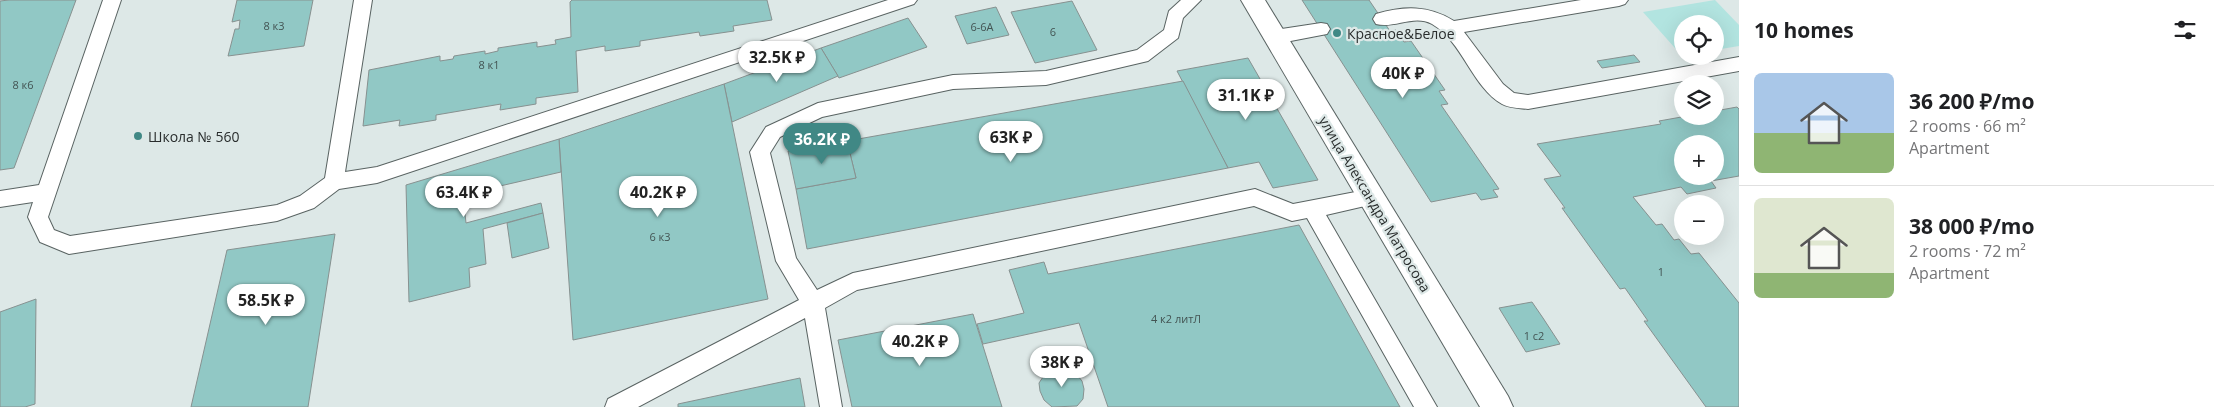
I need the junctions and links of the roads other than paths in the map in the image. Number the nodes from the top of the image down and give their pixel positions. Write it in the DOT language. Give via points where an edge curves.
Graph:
graph roads {
  1 [pos="112,0"];
  2 [pos="363,0"];
  3 [pos="908,0"];
  4 [pos="1192,0"];
  5 [pos="1253,0"];
  6 [pos="1619,0"];
  7 [pos="1382,19"];
  8 [pos="1451,28"];
  9 [pos="1321,29"];
  10 [pos="1275,37"];
  11 [pos="1739,64"];
  12 [pos="334,182"];
  13 [pos="46,192"];
  14 [pos="1371,197"];
  15 [pos="0,199"];
  16 [pos="1312,209"];
  17 [pos="813,303"];
  18 [pos="616,407"];
  19 [pos="831,407"];
  20 [pos="1426,407"];
  21 [pos="1497,407"];
  1 -- 13 [label="lane"];
  2 -- 12 [label="lane"];
  3 -- 12 [label="lane" via="377,175"];
  4 -- 17 [label="lane" via="1175,15 1172,33 1142,56 1046,78 953,82 818,110 773,132 760,152 786,261"];
  5 -- 10 [label="street, улица Александра Матросова"];
  6 -- 8 [label="lane"];
  7 -- 8 [label="lane" via="1414,14 1434,17"];
  8 -- 11 [label="lane" via="1496,90 1510,99 1528,102"];
  9 -- 10 [label="lane"];
  10 -- 14 [label="street, улица Александра Матросова"];
  12 -- 13 [label="lane" via="307,202 277,213 70,245 47,236 38,218"];
  13 -- 15 [label="lane"];
  14 -- 16 [label="lane"];
  14 -- 21 [label="street, улица Александра Матросова"];
  16 -- 17 [label="lane" via="1292,213 1255,197 853,282"];
  16 -- 20 [label="lane"];
  17 -- 18 [label="lane"];
  17 -- 19 [label="lane"];
}
